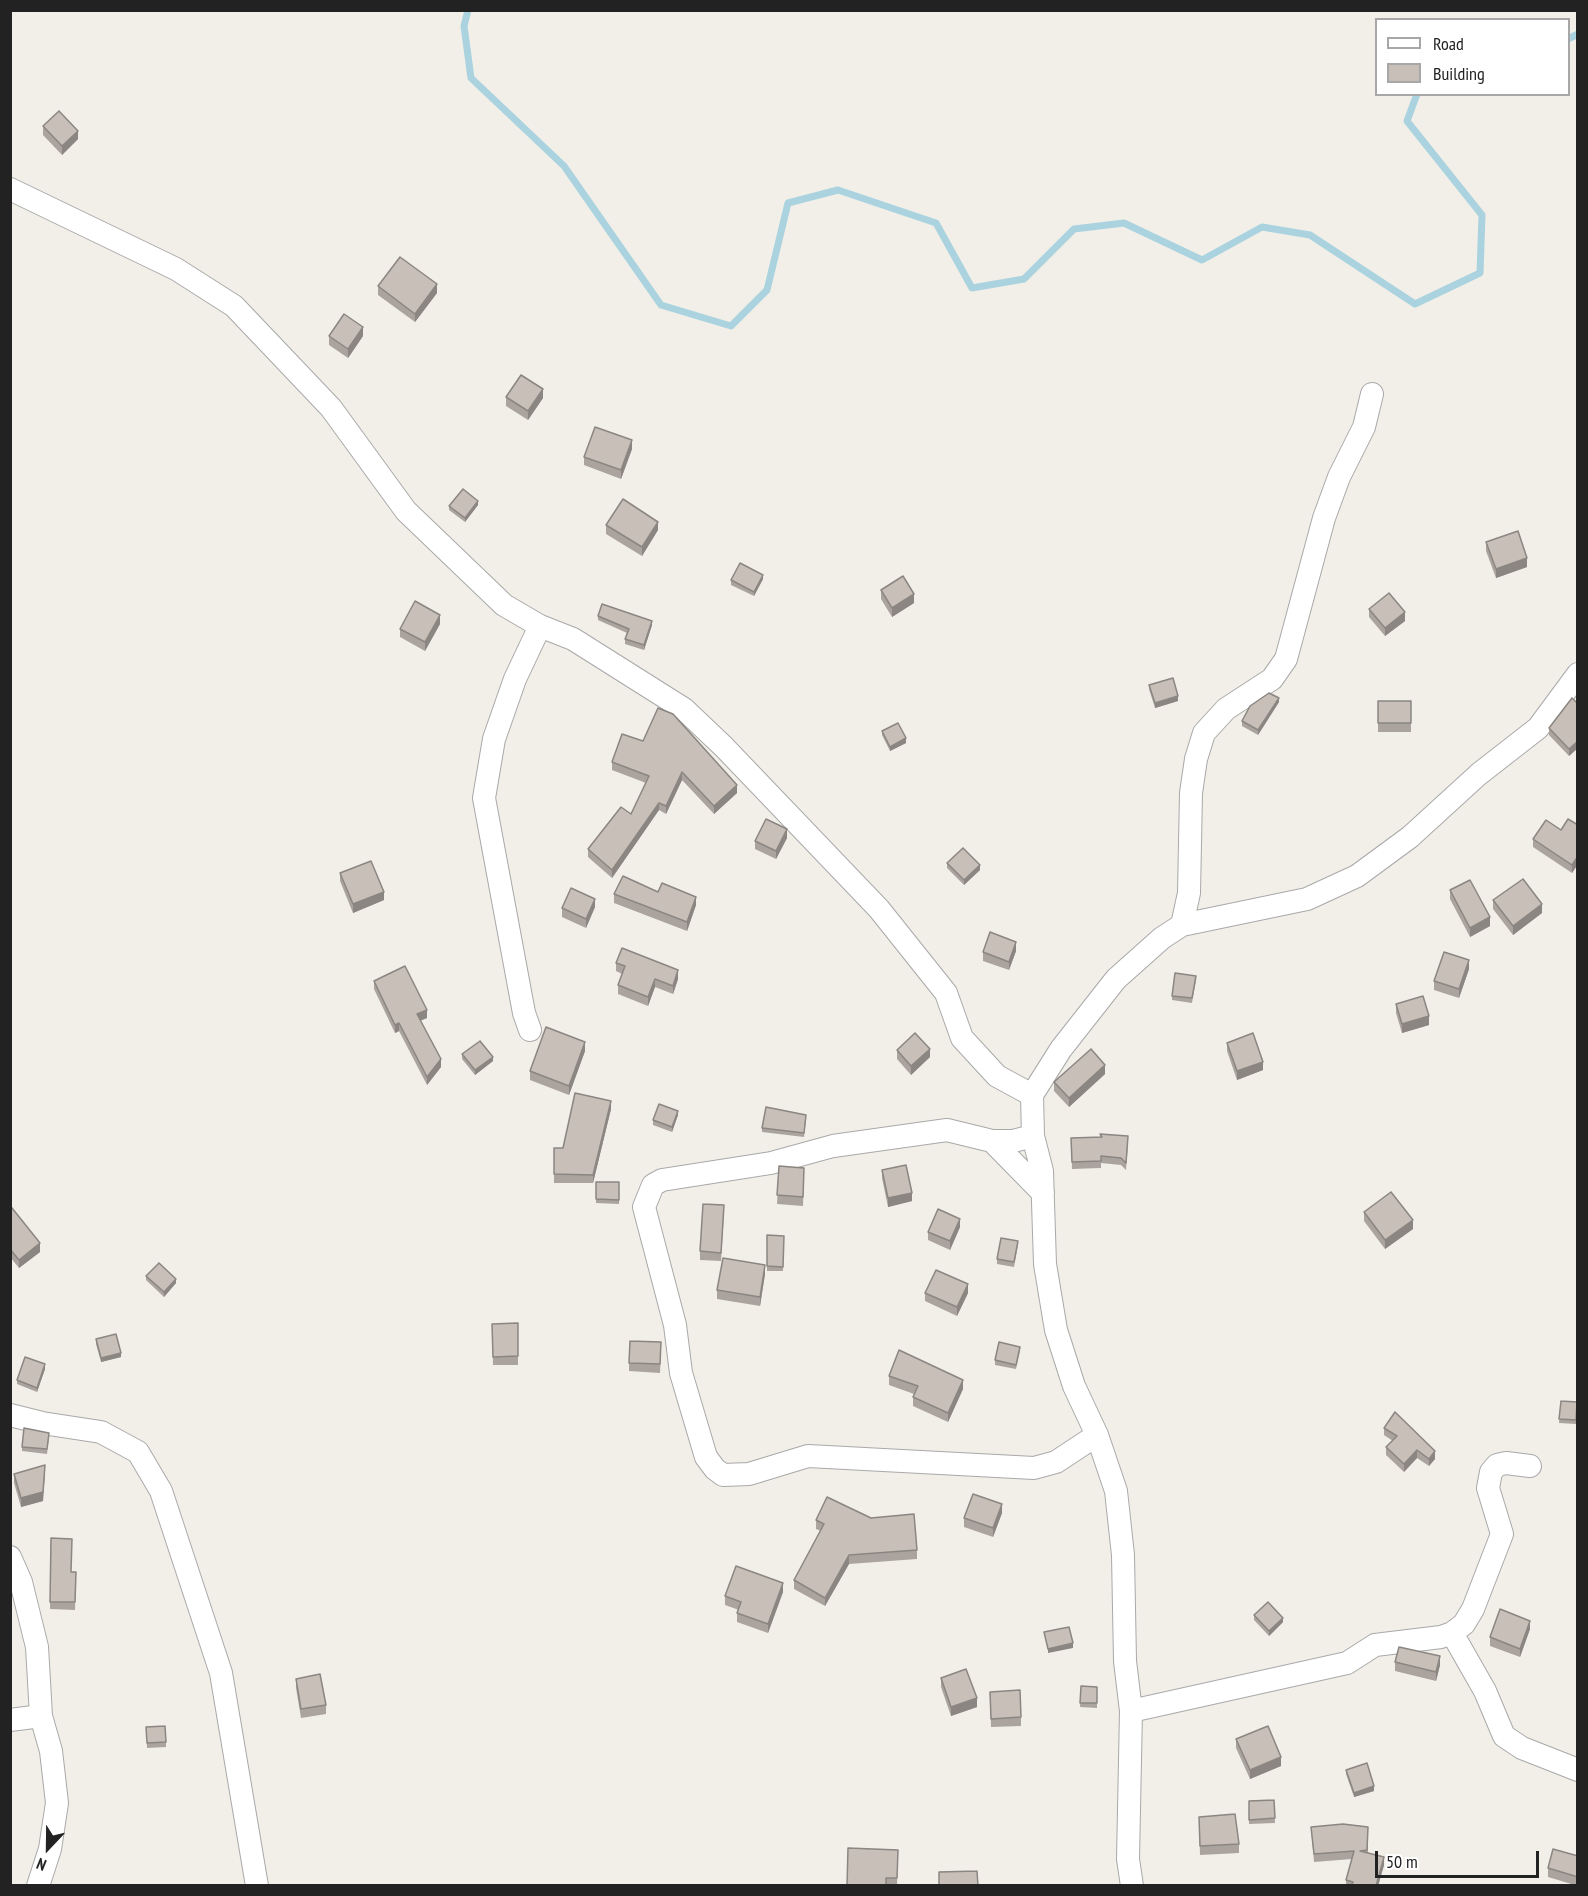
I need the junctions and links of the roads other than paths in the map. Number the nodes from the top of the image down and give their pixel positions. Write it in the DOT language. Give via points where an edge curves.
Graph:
graph roads {
  1 [pos="10,189"];
  2 [pos="1371,394"];
  3 [pos="540,626"];
  4 [pos="1578,674"];
  5 [pos="1182,925"];
  6 [pos="530,1030"];
  7 [pos="1032,1095"];
  8 [pos="1033,1136"];
  9 [pos="992,1141"];
  10 [pos="1043,1193"];
  11 [pos="10,1415"];
  12 [pos="1097,1435"];
  13 [pos="1530,1466"];
  14 [pos="10,1557"];
  15 [pos="1452,1633"];
  16 [pos="1131,1711"];
  17 [pos="41,1716"];
  18 [pos="10,1720"];
  19 [pos="1578,1770"];
  20 [pos="38,1886"];
  21 [pos="257,1886"];
  22 [pos="1132,1886"];
  1 -- 3 [label="street" via="176,269 234,306 331,408 406,511 504,604"];
  2 -- 5 [label="street" via="1364,427 1324,518 1286,659 1272,679 1226,709 1204,733 1191,793 1189,893"];
  3 -- 6 [label="street" via="515,679 494,739 483,798"];
  3 -- 7 [label="street" via="573,639 684,709 879,909 946,993 962,1038 997,1076"];
  4 -- 5 [label="street" via="1538,728 1479,774 1410,837 1357,876 1307,899"];
  5 -- 7 [label="street" via="1116,979 1061,1049"];
  7 -- 8 [label="street"];
  8 -- 9 [label="street"];
  8 -- 10 [label="street"];
  9 -- 10 [label="street"];
  9 -- 12 [label="street" via="947,1130 907,1134 833,1146 771,1163 662,1180 653,1185 644,1207 675,1325 681,1373 706,1457 723,1475 749,1474 808,1456 1034,1468 1056,1462"];
  10 -- 12 [label="street" via="1046,1264 1056,1330 1074,1386"];
  11 -- 21 [label="street" via="101,1432 138,1452 160,1491 221,1673"];
  12 -- 16 [label="street" via="1116,1491"];
  13 -- 15 [label="street" via="1506,1463 1491,1472 1488,1488 1502,1534 1473,1609 1464,1624"];
  14 -- 17 [label="street" via="21,1582 37,1647"];
  15 -- 16 [label="street" via="1375,1645 1347,1663"];
  15 -- 19 [label="street" via="1485,1691 1504,1736 1522,1748"];
  16 -- 22 [label="street" via="1128,1859"];
  17 -- 18 [label="street"];
  17 -- 20 [label="street" via="51,1751 57,1803 50,1849"];
}
